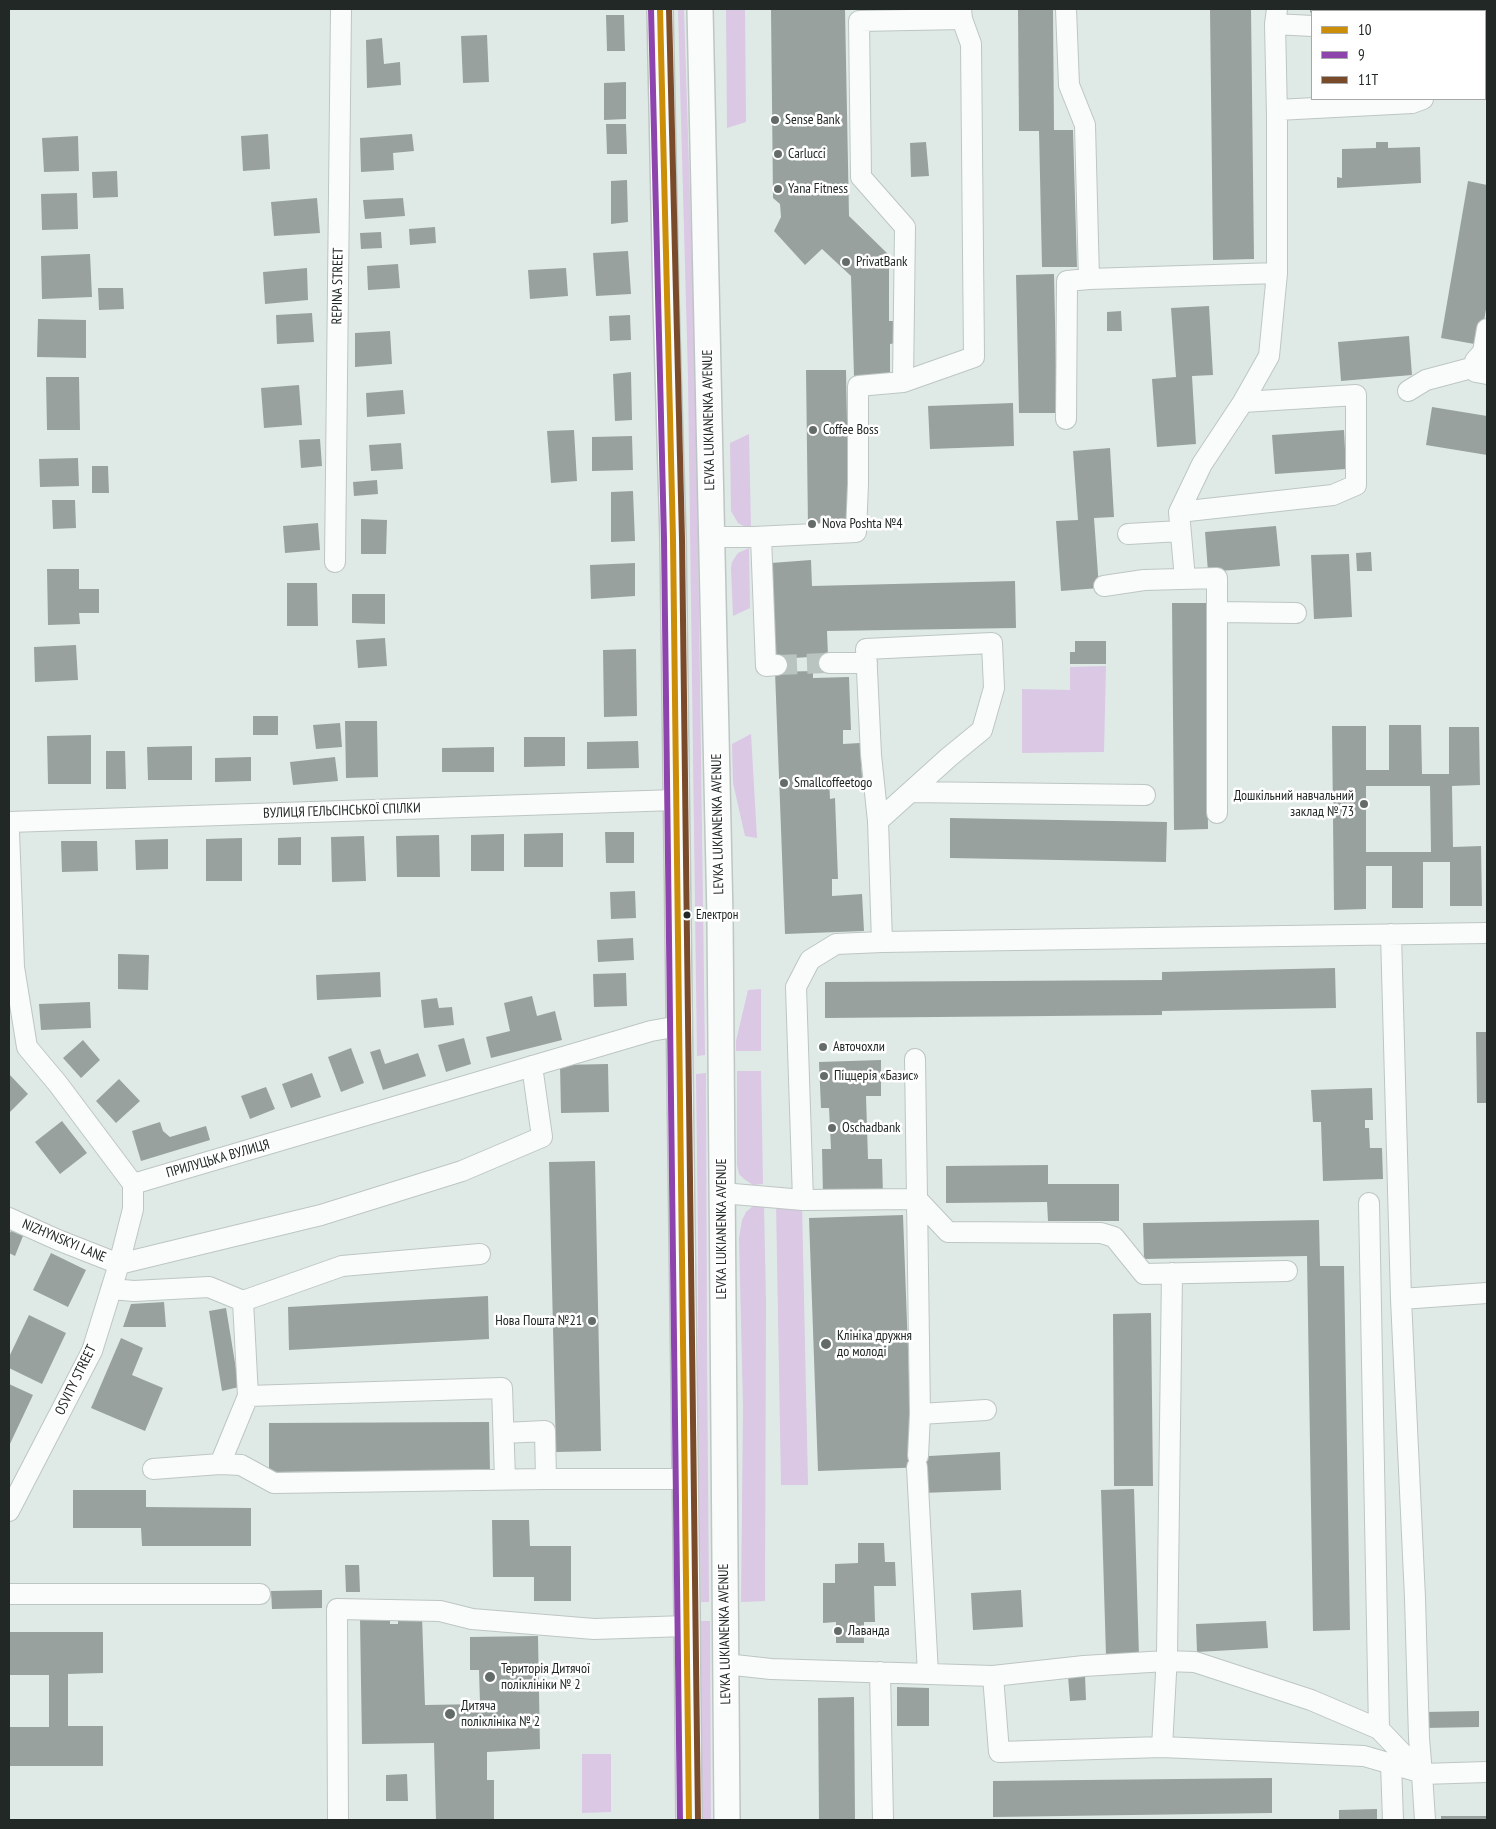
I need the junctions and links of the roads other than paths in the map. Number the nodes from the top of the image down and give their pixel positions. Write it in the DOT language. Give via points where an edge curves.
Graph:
graph roads {
  1 [pos="341,9"];
  2 [pos="660,9"];
  3 [pos="700,9"];
  4 [pos="1066,9"];
  5 [pos="961,14"];
  6 [pos="1276,16"];
  7 [pos="1311,26"];
  8 [pos="1420,100"];
  9 [pos="1277,110"];
  10 [pos="1277,273"];
  11 [pos="1089,279"];
  12 [pos="1487,329"];
  13 [pos="1481,370"];
  14 [pos="903,382"];
  15 [pos="1408,391"];
  16 [pos="1243,402"];
  17 [pos="1066,420"];
  18 [pos="1180,522"];
  19 [pos="1128,534"];
  20 [pos="712,537"];
  21 [pos="761,537"];
  22 [pos="335,562"];
  23 [pos="1185,579"];
  24 [pos="1104,586"];
  25 [pos="1218,612"];
  26 [pos="1296,613"];
  27 [pos="829,663"];
  28 [pos="866,663"];
  29 [pos="777,665"];
  30 [pos="910,792"];
  31 [pos="1146,795"];
  32 [pos="676,800"];
  33 [pos="1217,813"];
  34 [pos="878,821"];
  35 [pos="9,822"];
  36 [pos="9,831"];
  37 [pos="1487,933"];
  38 [pos="1391,934"];
  39 [pos="882,942"];
  40 [pos="679,1026"];
  41 [pos="915,1059"];
  42 [pos="532,1066"];
  43 [pos="133,1184"];
  44 [pos="722,1193"];
  45 [pos="917,1199"];
  46 [pos="803,1200"];
  47 [pos="1370,1203"];
  48 [pos="9,1218"];
  49 [pos="480,1254"];
  50 [pos="119,1264"];
  51 [pos="1287,1271"];
  52 [pos="1172,1273"];
  53 [pos="111,1289"];
  54 [pos="1487,1293"];
  55 [pos="1401,1299"];
  56 [pos="243,1301"];
  57 [pos="248,1396"];
  58 [pos="986,1410"];
  59 [pos="920,1414"];
  60 [pos="504,1433"];
  61 [pos="220,1464"];
  62 [pos="153,1469"];
  63 [pos="546,1478"];
  64 [pos="505,1479"];
  65 [pos="685,1479"];
  66 [pos="9,1511"];
  67 [pos="9,1594"];
  68 [pos="260,1594"];
  69 [pos="688,1626"];
  70 [pos="1166,1661"];
  71 [pos="726,1664"];
  72 [pos="880,1672"];
  73 [pos="928,1674"];
  74 [pos="993,1676"];
  75 [pos="1379,1729"];
  76 [pos="1162,1747"];
  77 [pos="1391,1764"];
  78 [pos="1487,1772"];
  79 [pos="1421,1773"];
  80 [pos="338,1820"];
  81 [pos="689,1820"];
  82 [pos="727,1820"];
  83 [pos="883,1820"];
  84 [pos="1393,1820"];
  85 [pos="1426,1820"];
  1 -- 22 [label="street, REPINA STREET"];
  2 -- 32 [label="main road"];
  3 -- 20 [label="main road, LEVKA LUKIANENKA AVENUE"];
  4 -- 11 [label="street" via="1069,85 1085,125"];
  5 -- 14 [label="street" via="971,44 974,358"];
  5 -- 14 [label="street" via="859,21 861,177 905,227"];
  6 -- 7 [label="street"];
  6 -- 9 [label="street"];
  8 -- 9 [label="street"];
  9 -- 10 [label="street"];
  10 -- 11 [label="street"];
  10 -- 16 [label="street" via="1269,356"];
  11 -- 17 [label="street" via="1067,281"];
  12 -- 13 [label="street" via="1483,352 1475,361"];
  13 -- 15 [label="street" via="1426,380"];
  14 -- 21 [label="street" via="858,386 856,532"];
  16 -- 18 [label="street" via="1202,464"];
  16 -- 18 [label="street" via="1356,396 1356,485 1333,495"];
  18 -- 19 [label="street"];
  18 -- 23 [label="street"];
  20 -- 21 [label="street"];
  20 -- 44 [label="main road, LEVKA LUKIANENKA AVENUE"];
  21 -- 29 [label="street" via="766,666"];
  23 -- 24 [label="street" via="1144,580"];
  23 -- 25 [label="street" via="1217,578"];
  25 -- 26 [label="street"];
  25 -- 33 [label="street"];
  27 -- 28 [label="street"];
  28 -- 30 [label="street" via="866,649 992,643 994,688 982,730"];
  28 -- 34 [label="street"];
  30 -- 31 [label="street"];
  30 -- 34 [label="street"];
  32 -- 35 [label="street, ВУЛИЦЯ ГЕЛЬСІНСЬКОЇ СПІЛКИ"];
  32 -- 40 [label="main road"];
  34 -- 39 [label="street"];
  36 -- 43 [label="street" via="14,967 27,1047"];
  37 -- 38 [label="street"];
  38 -- 39 [label="street"];
  38 -- 55 [label="street"];
  39 -- 46 [label="street" via="836,944 810,960 796,987"];
  40 -- 42 [label="street, ПРИЛУЦЬКА ВУЛИЦЯ" via="651,1031"];
  40 -- 65 [label="main road"];
  41 -- 45 [label="street"];
  42 -- 43 [label="street, ПРИЛУЦЬКА ВУЛИЦЯ"];
  42 -- 50 [label="street" via="542,1137 462,1171 321,1215"];
  43 -- 50 [label="street, OSVITY STREET" via="133,1209"];
  44 -- 46 [label="street"];
  44 -- 71 [label="main road, LEVKA LUKIANENKA AVENUE"];
  45 -- 46 [label="street"];
  45 -- 52 [label="street" via="948,1232 1101,1232 1114,1237 1144,1274"];
  45 -- 59 [label="street"];
  47 -- 75 [label="street"];
  48 -- 50 [label="street, NIZHYNSKYI LANE"];
  49 -- 56 [label="street" via="342,1266"];
  50 -- 53 [label="street, OSVITY STREET"];
  51 -- 52 [label="street"];
  52 -- 70 [label="street"];
  53 -- 56 [label="street" via="209,1287"];
  53 -- 66 [label="street, OSVITY STREET" via="92,1351"];
  54 -- 55 [label="street"];
  55 -- 79 [label="street"];
  56 -- 57 [label="street"];
  57 -- 60 [label="street" via="502,1388"];
  57 -- 61 [label="street"];
  58 -- 59 [label="street"];
  59 -- 73 [label="street" via="917,1462"];
  60 -- 63 [label="street" via="545,1431"];
  60 -- 64 [label="street"];
  61 -- 62 [label="street"];
  61 -- 64 [label="street" via="241,1465 274,1483"];
  63 -- 64 [label="street"];
  63 -- 65 [label="street"];
  65 -- 69 [label="main road"];
  67 -- 68 [label="street"];
  69 -- 80 [label="street" via="594,1629 472,1619 440,1611 336,1609"];
  69 -- 81 [label="main road"];
  70 -- 74 [label="street"];
  70 -- 75 [label="street" via="1196,1662 1311,1700"];
  70 -- 76 [label="street"];
  71 -- 72 [label="street" via="770,1669"];
  71 -- 82 [label="main road, LEVKA LUKIANENKA AVENUE"];
  72 -- 73 [label="street"];
  72 -- 83 [label="street"];
  73 -- 74 [label="street"];
  74 -- 76 [label="street" via="999,1752"];
  75 -- 79 [label="street"];
  76 -- 77 [label="street" via="1364,1756"];
  77 -- 79 [label="street"];
  77 -- 84 [label="street"];
  78 -- 79 [label="street"];
  79 -- 85 [label="street"];
}
